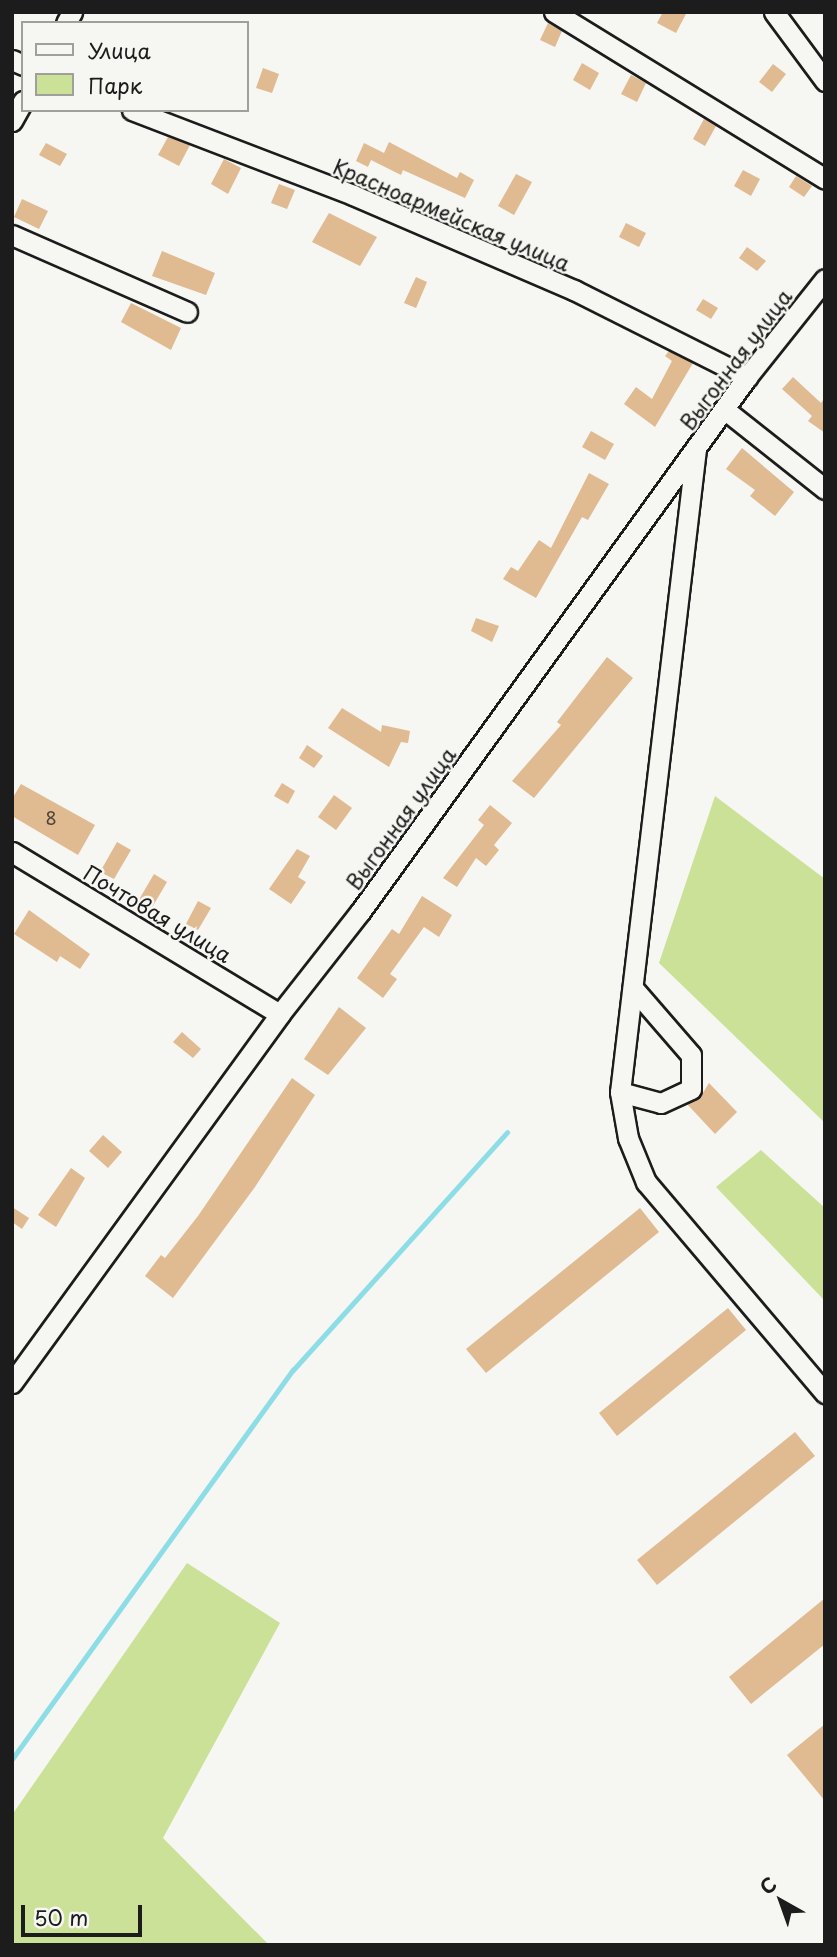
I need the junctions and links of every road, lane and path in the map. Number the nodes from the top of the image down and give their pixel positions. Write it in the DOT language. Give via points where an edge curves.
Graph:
graph roads {
  1 [pos="554,12"];
  2 [pos="774,12"];
  3 [pos="825,81"];
  4 [pos="21,105"];
  5 [pos="137,112"];
  6 [pos="12,121"];
  7 [pos="825,178"];
  8 [pos="12,235"];
  9 [pos="825,279"];
  10 [pos="187,312"];
  11 [pos="747,377"];
  12 [pos="724,409"];
  13 [pos="696,448"];
  14 [pos="825,489"];
  15 [pos="12,852"];
  16 [pos="633,988"];
  17 [pos="280,1014"];
  18 [pos="620,1092"];
  19 [pos="12,1383"];
  20 [pos="825,1393"];
  1 -- 7 [label="street"];
  2 -- 3 [label="street"];
  4 -- 6 [label="street"];
  5 -- 11 [label="street, Красноармейская улица" via="353,195 574,290"];
  8 -- 10 [label="street"];
  9 -- 11 [label="street, Выгонная улица"];
  11 -- 12 [label="street, Выгонная улица"];
  12 -- 13 [label="street, Выгонная улица"];
  12 -- 14 [label="street"];
  13 -- 16 [label="street"];
  13 -- 17 [label="street, Выгонная улица" via="369,901"];
  15 -- 17 [label="street, Почтовая улица"];
  16 -- 18 [label="street"];
  16 -- 18 [label="street" via="691,1055 691,1089 661,1103"];
  17 -- 19 [label="street, Выгонная улица"];
  18 -- 20 [label="street" via="628,1138 646,1182"];
}
